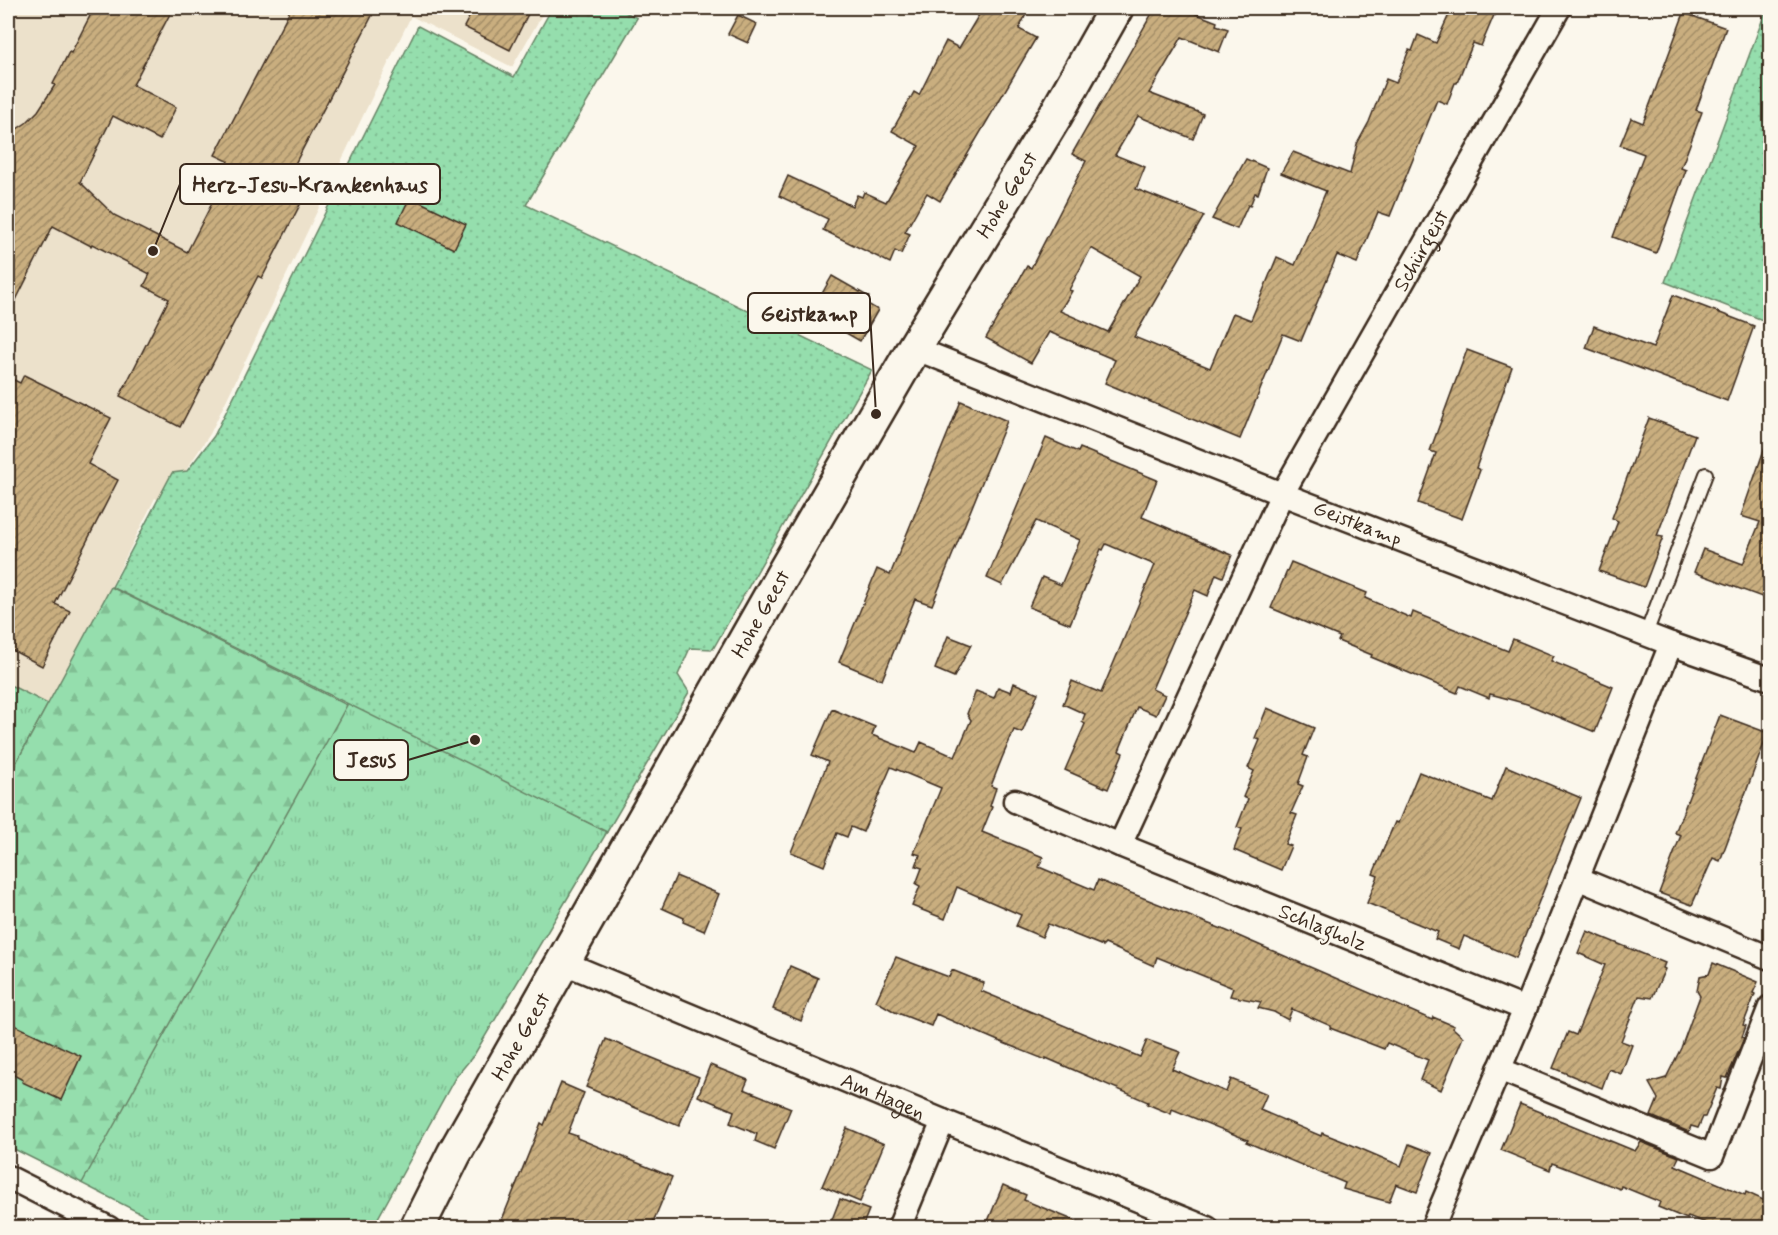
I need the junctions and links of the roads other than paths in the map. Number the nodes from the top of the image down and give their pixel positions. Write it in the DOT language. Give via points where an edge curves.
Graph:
graph roads {
  1 [pos="1116,8"];
  2 [pos="1559,8"];
  3 [pos="914,348"];
  4 [pos="1706,474"];
  5 [pos="1282,494"];
  6 [pos="1646,634"];
  7 [pos="1671,644"];
  8 [pos="1770,679"];
  9 [pos="1015,801"];
  10 [pos="1120,845"];
  11 [pos="1577,878"];
  12 [pos="1770,958"];
  13 [pos="562,962"];
  14 [pos="1770,1007"];
  15 [pos="1525,1009"];
  16 [pos="1499,1070"];
  17 [pos="944,1121"];
  18 [pos="8,1177"];
  19 [pos="109,1227"];
  20 [pos="417,1227"];
  21 [pos="899,1227"];
  22 [pos="1206,1227"];
  23 [pos="1432,1227"];
  1 -- 3 [label="street, Hohe Geest"];
  2 -- 5 [label="street, Schürgeist"];
  3 -- 5 [label="street, Geistkamp"];
  3 -- 13 [label="street, Hohe Geest"];
  4 -- 6 [label="lane"];
  5 -- 6 [label="street, Geistkamp"];
  5 -- 10 [label="street"];
  6 -- 7 [label="street, Geistkamp"];
  7 -- 8 [label="street, Geistkamp"];
  7 -- 11 [label="street"];
  9 -- 10 [label="street, Schlagholz"];
  10 -- 15 [label="street, Schlagholz"];
  11 -- 12 [label="street"];
  11 -- 15 [label="street"];
  13 -- 17 [label="street, Am Hagen"];
  13 -- 20 [label="street, Hohe Geest"];
  14 -- 16 [label="street" via="1712,1156"];
  15 -- 16 [label="street"];
  16 -- 23 [label="street"];
  17 -- 21 [label="street"];
  17 -- 22 [label="street, Am Hagen"];
  18 -- 19 [label="street"];
}
